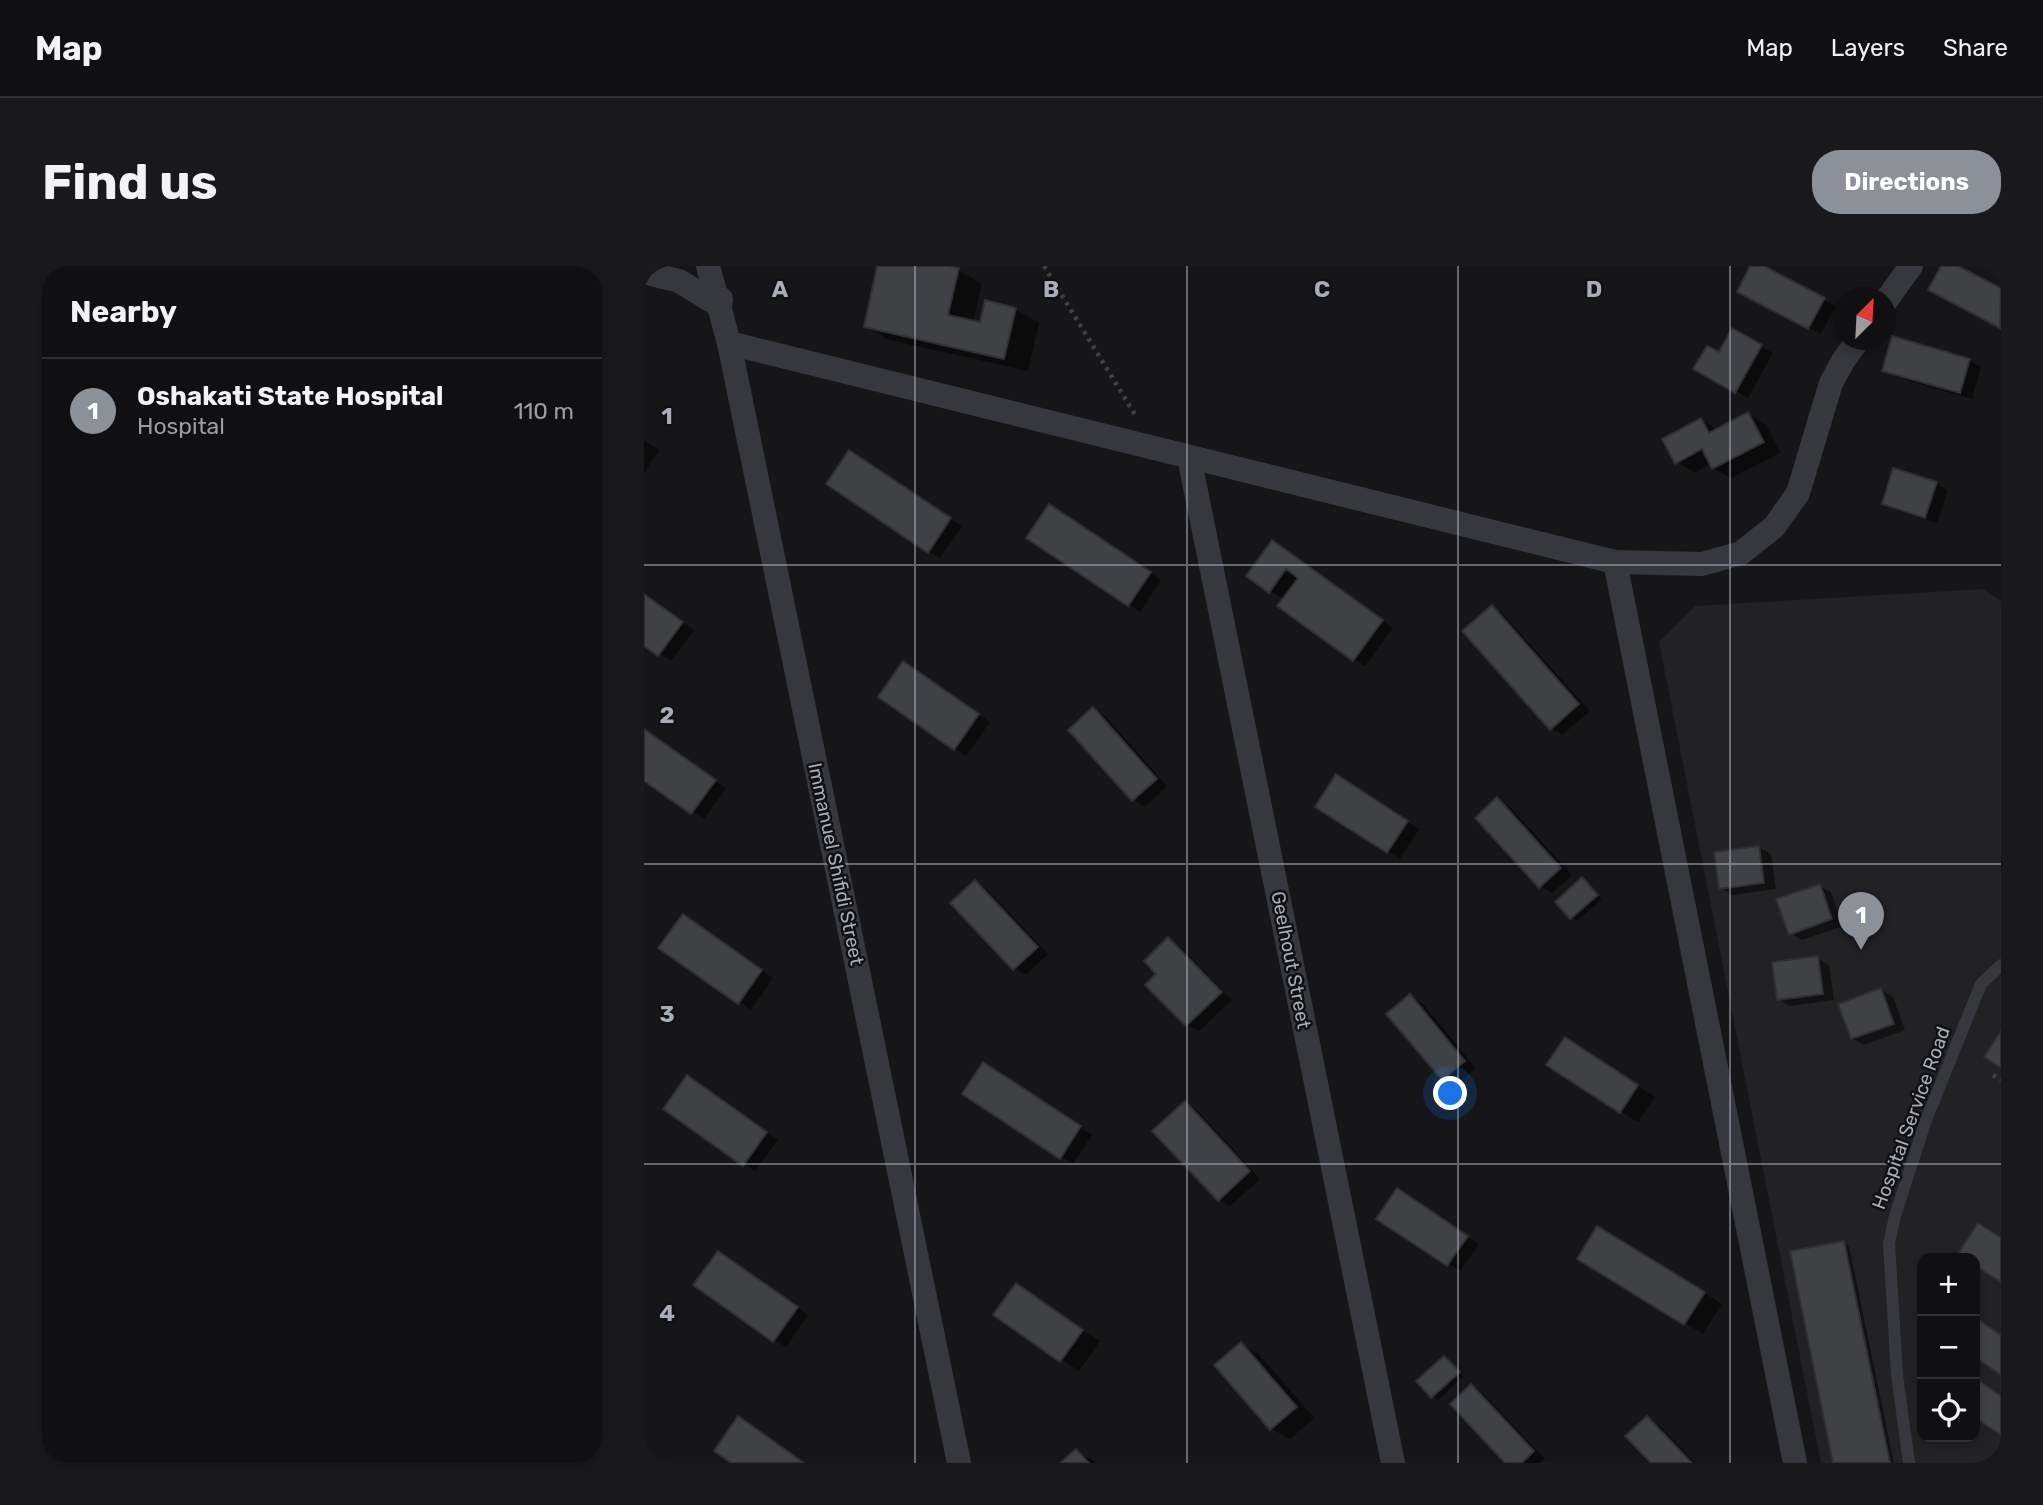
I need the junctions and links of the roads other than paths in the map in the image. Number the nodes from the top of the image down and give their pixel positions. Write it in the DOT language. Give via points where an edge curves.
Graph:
graph roads {
  1 [pos="708,266"];
  2 [pos="725,266"];
  3 [pos="1911,266"];
  4 [pos="644,272"];
  5 [pos="1896,287"];
  6 [pos="720,306"];
  7 [pos="729,343"];
  8 [pos="1850,350"];
  9 [pos="1189,457"];
  10 [pos="1615,562"];
  11 [pos="2001,965"];
  12 [pos="959,1463"];
  13 [pos="1393,1463"];
  14 [pos="1796,1463"];
  15 [pos="1909,1463"];
  1 -- 6 [label="street, Immanuel Shifidi Street"];
  2 -- 6 [label="street"];
  3 -- 5 [label="street"];
  4 -- 6 [label="street" via="680,281"];
  6 -- 7 [label="street, Immanuel Shifidi Street"];
  7 -- 9 [label="street"];
  7 -- 12 [label="street, Immanuel Shifidi Street"];
  8 -- 10 [label="street" via="1831,383 1798,493 1774,527 1741,552 1702,564"];
  9 -- 10 [label="street"];
  9 -- 13 [label="street, Geelhout Street"];
  10 -- 14 [label="street"];
  11 -- 15 [label="lane, Hospital Service Road" via="1981,984 1926,1120 1889,1243 1897,1376"];
}
